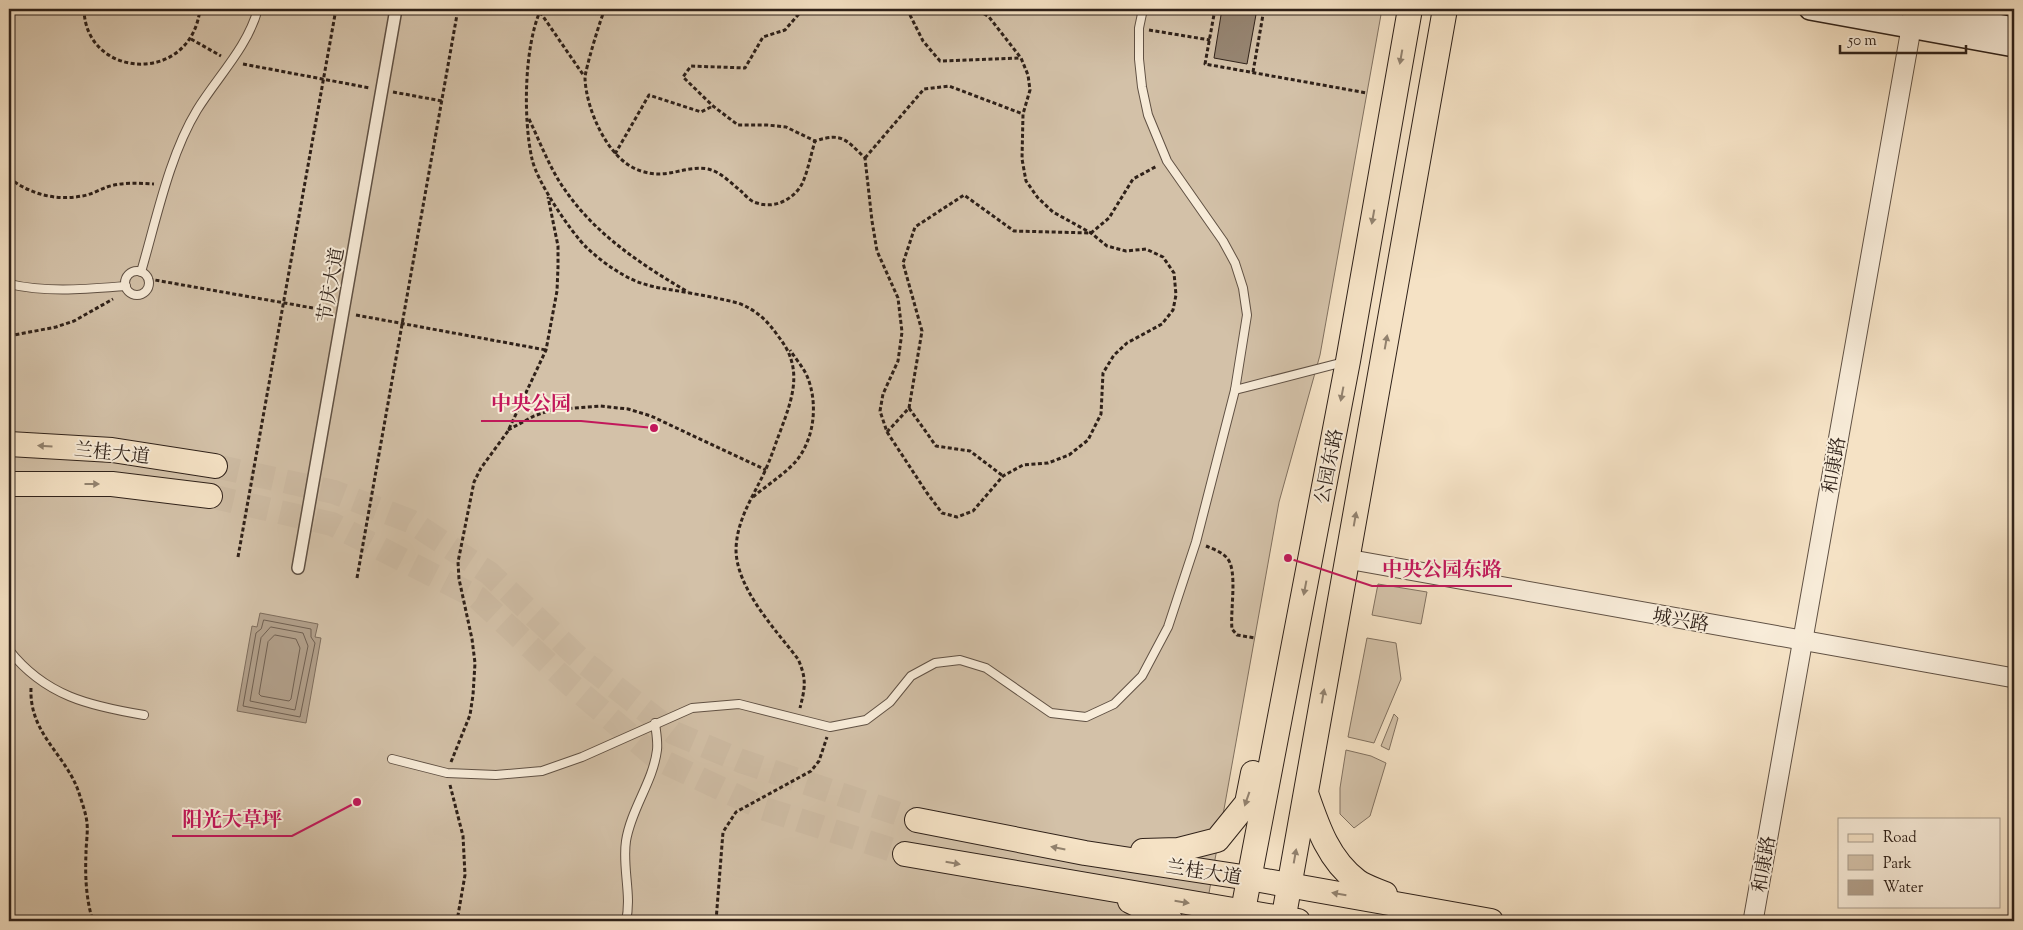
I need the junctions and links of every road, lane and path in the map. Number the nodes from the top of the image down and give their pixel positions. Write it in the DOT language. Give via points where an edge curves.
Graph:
graph roads {
  1 [pos="84,9"];
  2 [pos="200,9"];
  3 [pos="258,9"];
  4 [pos="336,9"];
  5 [pos="396,9"];
  6 [pos="458,9"];
  7 [pos="605,9"];
  8 [pos="803,9"];
  9 [pos="907,9"];
  10 [pos="977,9"];
  11 [pos="1143,9"];
  12 [pos="1215,9"];
  13 [pos="1264,9"];
  14 [pos="1410,9"];
  15 [pos="1445,9"];
  16 [pos="1810,9"];
  17 [pos="541,10"];
  18 [pos="1913,14"];
  19 [pos="1139,28"];
  20 [pos="2014,28"];
  21 [pos="191,39"];
  22 [pos="1210,40"];
  23 [pos="2014,46"];
  24 [pos="1021,58"];
  25 [pos="232,62"];
  26 [pos="1253,72"];
  27 [pos="585,76"];
  28 [pos="324,79"];
  29 [pos="382,90"];
  30 [pos="1367,93"];
  31 [pos="442,101"];
  32 [pos="713,106"];
  33 [pos="1023,114"];
  34 [pos="528,116"];
  35 [pos="816,141"];
  36 [pos="615,154"];
  37 [pos="865,158"];
  38 [pos="1167,161"];
  39 [pos="9,178"];
  40 [pos="166,185"];
  41 [pos="547,194"];
  42 [pos="1091,233"];
  43 [pos="141,272"];
  44 [pos="9,284"];
  45 [pos="127,289"];
  46 [pos="691,293"];
  47 [pos="9,336"];
  48 [pos="788,348"];
  49 [pos="1348,361"];
  50 [pos="1235,390"];
  51 [pos="909,408"];
  52 [pos="508,431"];
  53 [pos="887,432"];
  54 [pos="9,444"];
  55 [pos="215,466"];
  56 [pos="766,470"];
  57 [pos="1003,476"];
  58 [pos="9,484"];
  59 [pos="210,496"];
  60 [pos="751,498"];
  61 [pos="1196,542"];
  62 [pos="238,557"];
  63 [pos="1347,560"];
  64 [pos="298,568"];
  65 [pos="357,578"];
  66 [pos="1255,638"];
  67 [pos="1802,640"];
  68 [pos="9,650"];
  69 [pos="1292,653"];
  70 [pos="32,675"];
  71 [pos="2014,678"];
  72 [pos="144,716"];
  73 [pos="798,719"];
  74 [pos="655,723"];
  75 [pos="830,727"];
  76 [pos="392,759"];
  77 [pos="447,773"];
  78 [pos="1306,793"];
  79 [pos="917,820"];
  80 [pos="1085,853"];
  81 [pos="905,854"];
  82 [pos="1249,878"];
  83 [pos="1290,886"];
  84 [pos="1108,890"];
  85 [pos="1416,908"];
  86 [pos="1241,917"];
  87 [pos="93,921"];
  88 [pos="457,921"];
  89 [pos="626,921"];
  90 [pos="716,921"];
  91 [pos="1171,921"];
  92 [pos="1288,921"];
  93 [pos="1491,921"];
  94 [pos="1753,921"];
  1 -- 21 [label="path" via="91,35 102,50 119,60 138,65 158,63 176,54"];
  2 -- 21 [label="path"];
  3 -- 25 [label="lane" via="253,26"];
  4 -- 28 [label="path"];
  5 -- 29 [label="street, 节庆大道"];
  6 -- 31 [label="path"];
  7 -- 27 [label="path"];
  8 -- 32 [label="path" via="786,30 763,38 745,68 691,66 683,77"];
  9 -- 24 [label="path" via="923,41 940,61"];
  10 -- 24 [label="path" via="989,17"];
  11 -- 19 [label="lane"];
  12 -- 22 [label="path"];
  13 -- 26 [label="path"];
  14 -- 49 [label="main road, 公园东路, one-way"];
  63 -- 15 [label="main road, 公园东路, one-way"];
  16 -- 18 [label="main road"];
  17 -- 27 [label="path"];
  17 -- 34 [label="path" via="528,62"];
  18 -- 20 [label="main road"];
  18 -- 23 [label="main road"];
  18 -- 67 [label="street, 和康路"];
  19 -- 22 [label="path"];
  19 -- 38 [label="lane" via="1142,87 1148,114"];
  21 -- 25 [label="path"];
  22 -- 26 [label="path" via="1205,64"];
  24 -- 33 [label="path" via="1030,90"];
  25 -- 28 [label="path"];
  25 -- 40 [label="lane" via="197,110"];
  26 -- 30 [label="path"];
  27 -- 36 [label="path" via="591,108"];
  28 -- 29 [label="path"];
  28 -- 62 [label="path"];
  29 -- 31 [label="path"];
  29 -- 64 [label="street, 节庆大道"];
  31 -- 65 [label="path"];
  32 -- 35 [label="path" via="738,125 786,127"];
  32 -- 36 [label="path" via="701,112 649,95"];
  33 -- 37 [label="path" via="949,86 924,89"];
  33 -- 42 [label="path" via="1022,160 1026,182 1053,212"];
  34 -- 41 [label="path" via="532,160"];
  34 -- 46 [label="path" via="564,189 585,216 632,257"];
  35 -- 36 [label="path" via="802,184 781,204 768,205 755,203 715,170 697,167 657,174 639,171"];
  35 -- 37 [label="path" via="830,136 845,139"];
  37 -- 53 [label="path" via="877,251 898,298 902,332 898,361 883,394 880,411"];
  38 -- 42 [label="path" via="1133,179 1109,218"];
  38 -- 50 [label="lane" via="1223,241 1244,288 1247,315"];
  39 -- 40 [label="path" via="22,188 49,197 82,196 109,186 135,183"];
  40 -- 43 [label="lane"];
  41 -- 46 [label="path" via="586,248 607,265 652,287"];
  41 -- 52 [label="path" via="558,246 557,290 546,350"];
  42 -- 51 [label="path" via="1014,231 964,195 915,227 903,263 922,331"];
  42 -- 57 [label="path" via="1107,246 1126,251 1146,250 1163,257 1174,273 1176,295 1173,310 1162,324 1127,343 1114,355 1103,373 1101,414 1088,440 1070,455 1048,463 1023,465"];
  43 -- 45 [label="lane" via="130,274 126,280"];
  43 -- 45 [label="lane" via="148,278 148,289 139,295"];
  44 -- 45 [label="lane" via="25,288"];
  45 -- 47 [label="path" via="74,321 56,328"];
  46 -- 48 [label="path" via="751,308"];
  48 -- 56 [label="path" via="794,374 792,398"];
  48 -- 60 [label="path" via="806,374 812,391 812,426 797,459"];
  49 -- 50 [label="lane"];
  49 -- 69 [label="main road, 公园东路, one-way"];
  50 -- 61 [label="lane"];
  51 -- 53 [label="path"];
  51 -- 57 [label="path" via="936,446 970,452"];
  52 -- 56 [label="path" via="551,410 600,406 628,409 651,416"];
  52 -- 77 [label="path" via="474,482 458,562 472,639 473,695 470,715"];
  53 -- 57 [label="path" via="942,513 957,517 973,511"];
  55 -- 54 [label="main road, 兰桂大道, one-way" via="112,450"];
  56 -- 60 [label="path"];
  58 -- 59 [label="main road, 兰桂大道, one-way" via="112,484"];
  60 -- 73 [label="path" via="738,530 739,569 746,588 804,671 806,685"];
  61 -- 66 [label="path" via="1228,558 1232,568 1232,629 1237,635"];
  61 -- 75 [label="lane" via="1168,627 1142,676 1114,704 1086,717 1051,713 986,668 960,660 935,663 911,676 890,702 866,720"];
  63 -- 67 [label="street, 城兴路"];
  78 -- 63 [label="main road, 公园东路, one-way"];
  67 -- 71 [label="street, 城兴路"];
  67 -- 94 [label="street, 和康路"];
  68 -- 70 [label="lane"];
  69 -- 80 [label="main road, one-way" via="1270,694 1247,803 1217,840 1178,850"];
  69 -- 82 [label="main road, 公园东路"];
  70 -- 72 [label="lane" via="83,703"];
  70 -- 87 [label="path" via="30,702 40,730 79,791 87,823 85,871"];
  73 -- 74 [label="lane" via="739,704 692,708"];
  73 -- 75 [label="lane"];
  74 -- 77 [label="lane" via="582,757 542,771 496,776"];
  74 -- 89 [label="lane" via="657,749 654,762 628,827"];
  75 -- 90 [label="path" via="819,761 811,771 736,812 724,832"];
  76 -- 77 [label="lane"];
  77 -- 88 [label="path" via="463,836 466,874"];
  83 -- 78 [label="main road, 公园东路, one-way"];
  78 -- 85 [label="main road" via="1332,856 1358,882"];
  80 -- 79 [label="main road, 兰桂大道, one-way"];
  80 -- 82 [label="main road, 兰桂大道"];
  81 -- 84 [label="main road, 兰桂大道, one-way"];
  82 -- 83 [label="main road, 兰桂大道"];
  82 -- 86 [label="main road, 公园东路"];
  85 -- 83 [label="main road, 兰桂大道, one-way"];
  83 -- 92 [label="main road, 公园东路"];
  84 -- 86 [label="main road, 兰桂大道, one-way"];
  84 -- 91 [label="main road"];
  85 -- 93 [label="main road, 兰桂大道"];
  86 -- 92 [label="main road, 兰桂大道"];
}
